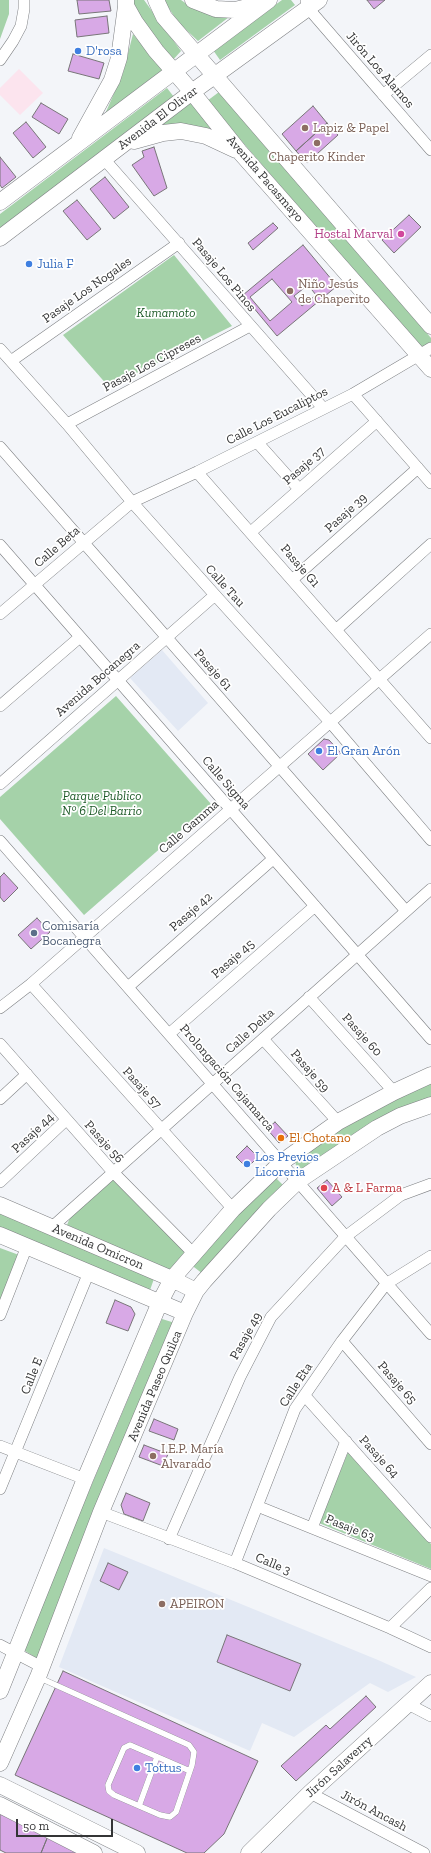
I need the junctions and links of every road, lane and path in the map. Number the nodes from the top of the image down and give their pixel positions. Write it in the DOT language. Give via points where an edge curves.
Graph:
graph roads {
  1 [pos="24,0"];
  2 [pos="156,0"];
  3 [pos="193,0"];
  4 [pos="267,1"];
  5 [pos="126,3"];
  6 [pos="311,3"];
  7 [pos="196,54"];
  8 [pos="431,55"];
  9 [pos="0,60"];
  10 [pos="174,72"];
  11 [pos="214,76"];
  12 [pos="192,92"];
  13 [pos="383,95"];
  14 [pos="77,144"];
  15 [pos="120,147"];
  16 [pos="431,150"];
  17 [pos="239,151"];
  18 [pos="104,159"];
  19 [pos="0,202"];
  20 [pos="0,238"];
  21 [pos="179,242"];
  22 [pos="250,326"];
  23 [pos="431,326"];
  24 [pos="0,349"];
  25 [pos="425,352"];
  26 [pos="11,361"];
  27 [pos="431,369"];
  28 [pos="353,394"];
  29 [pos="323,408"];
  30 [pos="377,422"];
  31 [pos="67,424"];
  32 [pos="257,442"];
  33 [pos="0,447"];
  34 [pos="418,468"];
  35 [pos="197,472"];
  36 [pos="431,483"];
  37 [pos="299,489"];
  38 [pos="132,502"];
  39 [pos="251,532"];
  40 [pos="83,543"];
  41 [pos="431,544"];
  42 [pos="0,545"];
  43 [pos="293,579"];
  44 [pos="34,585"];
  45 [pos="215,595"];
  46 [pos="0,614"];
  47 [pos="337,629"];
  48 [pos="430,636"];
  49 [pos="80,637"];
  50 [pos="166,638"];
  51 [pos="380,679"];
  52 [pos="118,681"];
  53 [pos="0,706"];
  54 [pos="330,722"];
  55 [pos="431,738"];
  56 [pos="279,767"];
  57 [pos="0,784"];
  58 [pos="230,809"];
  59 [pos="431,840"];
  60 [pos="0,841"];
  61 [pos="274,859"];
  62 [pos="431,888"];
  63 [pos="315,906"];
  64 [pos="406,910"];
  65 [pos="84,937"];
  66 [pos="357,954"];
  67 [pos="31,984"];
  68 [pos="128,987"];
  69 [pos="310,997"];
  70 [pos="0,1008"];
  71 [pos="169,1034"];
  72 [pos="263,1039"];
  73 [pos="431,1039"];
  74 [pos="0,1044"];
  75 [pos="27,1074"];
  76 [pos="431,1075"];
  77 [pos="213,1083"];
  78 [pos="394,1092"];
  79 [pos="0,1099"];
  80 [pos="431,1105"];
  81 [pos="66,1120"];
  82 [pos="338,1122"];
  83 [pos="161,1130"];
  84 [pos="282,1162"];
  85 [pos="113,1172"];
  86 [pos="298,1181"];
  87 [pos="0,1182"];
  88 [pos="431,1184"];
  89 [pos="0,1205"];
  90 [pos="233,1209"];
  91 [pos="52,1227"];
  92 [pos="0,1235"];
  93 [pos="345,1237"];
  94 [pos="27,1246"];
  95 [pos="193,1253"];
  96 [pos="431,1256"];
  97 [pos="88,1272"];
  98 [pos="172,1279"];
  99 [pos="386,1284"];
  100 [pos="196,1291"];
  101 [pos="160,1302"];
  102 [pos="185,1314"];
  103 [pos="0,1315"];
  104 [pos="431,1334"];
  105 [pos="342,1341"];
  106 [pos="305,1396"];
  107 [pos="346,1441"];
  108 [pos="431,1444"];
  109 [pos="0,1446"];
  110 [pos="16,1452"];
  111 [pos="85,1479"];
  112 [pos="0,1489"];
  113 [pos="258,1506"];
  114 [pos="102,1512"];
  115 [pos="312,1528"];
  116 [pos="431,1537"];
  117 [pos="169,1539"];
  118 [pos="235,1563"];
  119 [pos="431,1576"];
  120 [pos="431,1588"];
  121 [pos="390,1628"];
  122 [pos="0,1645"];
  123 [pos="431,1647"];
  124 [pos="15,1653"];
  125 [pos="40,1672"];
  126 [pos="431,1683"];
  127 [pos="0,1691"];
  128 [pos="408,1704"];
  129 [pos="431,1716"];
  130 [pos="157,1757"];
  131 [pos="0,1763"];
  132 [pos="190,1771"];
  133 [pos="0,1785"];
  134 [pos="310,1793"];
  135 [pos="0,1805"];
  136 [pos="138,1806"];
  137 [pos="94,1853"];
  138 [pos="137,1853"];
  139 [pos="249,1853"];
  140 [pos="424,1853"];
  1 -- 9 [label="street" via="21,26"];
  2 -- 7 [label="main road" via="164,17"];
  3 -- 4 [label="main road" via="216,9 235,10"];
  4 -- 7 [label="main road, Avenida El Olivar"];
  5 -- 10 [label="main road, Avenida Pacasmayo" via="145,37"];
  5 -- 14 [label="main road" via="119,58 112,80"];
  6 -- 11 [label="main road, Avenida El Olivar"];
  6 -- 13 [label="street, Jirón Los Alamos"];
  7 -- 10 [label="main road, Avenida El Olivar"];
  7 -- 11 [label="main road"];
  8 -- 13 [label="street"];
  10 -- 12 [label="main road, Avenida Pacasmayo"];
  10 -- 14 [label="main road, Avenida El Olivar"];
  11 -- 12 [label="main road, Avenida El Olivar"];
  11 -- 23 [label="main road"];
  12 -- 15 [label="main road, Avenida El Olivar"];
  12 -- 17 [label="main road, Avenida Pacasmayo"];
  13 -- 16 [label="street, Jirón Los Alamos"];
  14 -- 19 [label="main road, Avenida El Olivar"];
  15 -- 17 [label="main road" via="163,132 181,131 206,136"];
  15 -- 18 [label="main road, Avenida El Olivar"];
  17 -- 25 [label="main road, Avenida Pacasmayo"];
  18 -- 20 [label="main road, Avenida El Olivar"];
  18 -- 21 [label="street, Pasaje Los Pinos"];
  21 -- 22 [label="street, Pasaje Los Pinos"];
  21 -- 26 [label="street, Pasaje Los Nogales"];
  22 -- 29 [label="street, Pasaje Los Pinos"];
  22 -- 31 [label="street, Pasaje Los Cipreses"];
  24 -- 26 [label="street, Calle Tau"];
  25 -- 27 [label="main road, Avenida Pacasmayo"];
  25 -- 28 [label="street, Calle Los Eucaliptos"];
  26 -- 31 [label="street, Calle Tau"];
  28 -- 29 [label="street, Calle Los Eucaliptos"];
  28 -- 30 [label="street"];
  29 -- 32 [label="street, Calle Los Eucaliptos"];
  30 -- 34 [label="street"];
  30 -- 37 [label="street, Pasaje 37"];
  31 -- 38 [label="street, Calle Tau"];
  32 -- 35 [label="street, Calle Los Eucaliptos"];
  32 -- 37 [label="street"];
  33 -- 40 [label="street, Pasaje 61"];
  34 -- 36 [label="street"];
  34 -- 43 [label="street, Pasaje 39"];
  35 -- 38 [label="street, Calle Los Eucaliptos"];
  35 -- 39 [label="street, Pasaje G1"];
  37 -- 39 [label="street, Pasaje 37"];
  38 -- 40 [label="street, Calle Beta"];
  38 -- 45 [label="street, Calle Tau"];
  39 -- 43 [label="street, Pasaje G1"];
  40 -- 44 [label="street, Calle Beta"];
  40 -- 50 [label="street, Pasaje 61"];
  41 -- 47 [label="street"];
  42 -- 44 [label="street, Calle Sigma"];
  43 -- 47 [label="street, Pasaje G1"];
  44 -- 46 [label="street, Calle Beta"];
  44 -- 49 [label="street, Calle Sigma"];
  45 -- 50 [label="street, Avenida Bocanegra"];
  45 -- 54 [label="street, Calle Tau"];
  47 -- 51 [label="street, Pasaje G1"];
  48 -- 51 [label="street, Calle Gamma"];
  49 -- 52 [label="street, Calle Sigma"];
  49 -- 53 [label="street"];
  50 -- 52 [label="street, Avenida Bocanegra"];
  50 -- 56 [label="street, Pasaje 61"];
  51 -- 54 [label="street, Calle Gamma"];
  51 -- 55 [label="street, Pasaje G1"];
  52 -- 57 [label="street, Avenida Bocanegra"];
  52 -- 58 [label="street, Calle Sigma"];
  54 -- 56 [label="street, Calle Gamma"];
  54 -- 59 [label="street, Calle Tau"];
  56 -- 58 [label="street, Calle Gamma"];
  56 -- 64 [label="street, Pasaje 61"];
  58 -- 61 [label="street, Calle Sigma"];
  58 -- 65 [label="street, Calle Gamma"];
  60 -- 65 [label="street, Prolongación Cajamarca"];
  61 -- 63 [label="street, Calle Sigma"];
  61 -- 68 [label="street, Pasaje 42"];
  62 -- 64 [label="street, Calle Delta"];
  63 -- 66 [label="street, Calle Sigma"];
  63 -- 71 [label="street, Pasaje 45"];
  64 -- 66 [label="street, Calle Delta"];
  65 -- 67 [label="street, Calle Gamma"];
  65 -- 68 [label="street, Prolongación Cajamarca"];
  66 -- 69 [label="street, Calle Delta"];
  66 -- 73 [label="street, Calle Sigma"];
  67 -- 70 [label="street, Calle Gamma"];
  67 -- 83 [label="street, Pasaje 57"];
  68 -- 71 [label="street, Prolongación Cajamarca"];
  69 -- 72 [label="street, Calle Delta"];
  69 -- 78 [label="street, Pasaje 60"];
  71 -- 77 [label="street, Prolongación Cajamarca"];
  72 -- 77 [label="street, Calle Delta"];
  72 -- 82 [label="street, Pasaje 59"];
  74 -- 75 [label="street, Pasaje 56"];
  75 -- 79 [label="street"];
  75 -- 81 [label="street, Pasaje 56"];
  76 -- 78 [label="main road"];
  77 -- 83 [label="street, Calle Delta"];
  77 -- 84 [label="street, Prolongación Cajamarca"];
  78 -- 82 [label="main road"];
  80 -- 86 [label="main road, Avenida Paseo Quilca" via="400,1116 377,1128"];
  81 -- 85 [label="street, Pasaje 56"];
  81 -- 87 [label="street, Pasaje 44"];
  82 -- 84 [label="main road"];
  83 -- 85 [label="street, Calle Delta"];
  83 -- 90 [label="street, Pasaje 57"];
  84 -- 86 [label="street, Prolongación Cajamarca"];
  84 -- 90 [label="main road"];
  85 -- 91 [label="street, Calle Delta"];
  85 -- 95 [label="street, Pasaje 56"];
  86 -- 93 [label="street, Prolongación Cajamarca"];
  86 -- 100 [label="main road, Avenida Paseo Quilca" via="264,1214"];
  88 -- 93 [label="street, Pasaje 49" via="401,1195"];
  89 -- 91 [label="main road, Avenida Omicron"];
  90 -- 95 [label="main road"];
  91 -- 98 [label="main road, Avenida Omicron"];
  92 -- 94 [label="main road, Avenida Omicron"];
  93 -- 99 [label="street, Prolongación Cajamarca"];
  93 -- 117 [label="street, Pasaje 49" via="271,1317 240,1377"];
  94 -- 97 [label="main road, Avenida Omicron"];
  94 -- 103 [label="street"];
  95 -- 98 [label="main road"];
  96 -- 99 [label="street, Calle Eta"];
  97 -- 101 [label="main road, Avenida Omicron"];
  97 -- 110 [label="street, Calle E"];
  98 -- 100 [label="main road, Avenida Omicron"];
  98 -- 101 [label="main road"];
  99 -- 104 [label="street, Prolongación Cajamarca"];
  99 -- 105 [label="street, Calle Eta"];
  100 -- 102 [label="main road, Avenida Paseo Quilca"];
  101 -- 102 [label="main road, Avenida Omicron"];
  101 -- 111 [label="main road"];
  102 -- 114 [label="main road, Avenida Paseo Quilca"];
  105 -- 106 [label="street, Calle Eta"];
  105 -- 108 [label="street, Pasaje 65"];
  106 -- 107 [label="street, Pasaje 64"];
  106 -- 113 [label="street, Calle Eta" via="295,1409"];
  107 -- 115 [label="street"];
  107 -- 116 [label="street, Pasaje 64"];
  109 -- 110 [label="street"];
  110 -- 111 [label="street"];
  110 -- 112 [label="street, Calle E"];
  111 -- 124 [label="main road"];
  113 -- 115 [label="street, Pasaje 63"];
  113 -- 118 [label="street, Calle Eta"];
  114 -- 117 [label="street, Calle 3"];
  114 -- 125 [label="main road, Avenida Paseo Quilca"];
  115 -- 119 [label="street, Pasaje 63"];
  117 -- 118 [label="street, Calle 3"];
  118 -- 121 [label="street, Calle 3"];
  120 -- 121 [label="street"];
  121 -- 123 [label="street, Calle 3"];
  122 -- 124 [label="street"];
  124 -- 125 [label="street"];
  124 -- 127 [label="main road"];
  125 -- 131 [label="main road, Avenida Paseo Quilca"];
  125 -- 132 [label="lane" via="189,1745 194,1752"];
  126 -- 128 [label="main road, Jirón Salaverry"];
  128 -- 129 [label="street"];
  128 -- 134 [label="main road, Jirón Salaverry"];
  130 -- 132 [label="lane"];
  130 -- 136 [label="lane"];
  130 -- 136 [label="lane" via="130,1745 124,1748 108,1785 109,1791 114,1795"];
  132 -- 136 [label="lane" via="176,1812 170,1817"];
  133 -- 138 [label="main road"];
  134 -- 139 [label="main road, Jirón Salaverry"];
  134 -- 140 [label="street, Jirón Ancash"];
  135 -- 137 [label="main road"];
}
